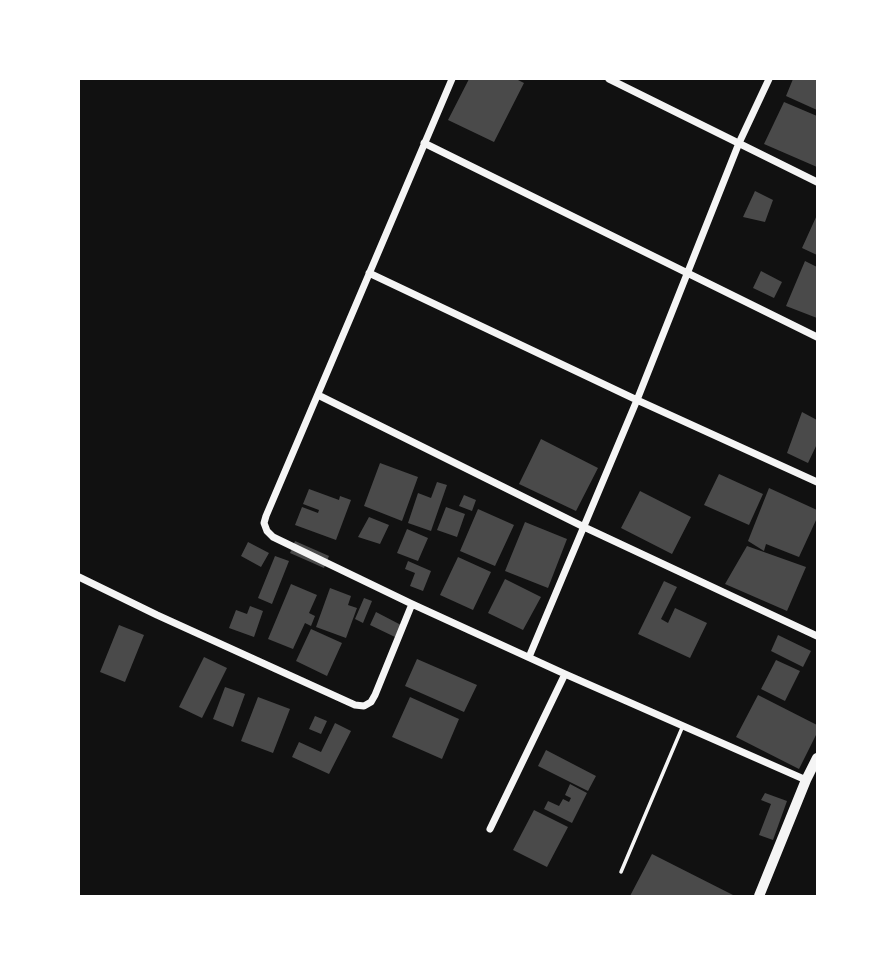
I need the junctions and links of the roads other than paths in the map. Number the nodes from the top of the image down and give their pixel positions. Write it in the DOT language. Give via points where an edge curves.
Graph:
graph roads {
  1 [pos="452,79"];
  2 [pos="609,79"];
  3 [pos="769,79"];
  4 [pos="424,143"];
  5 [pos="739,143"];
  6 [pos="817,182"];
  7 [pos="369,272"];
  8 [pos="688,273"];
  9 [pos="817,337"];
  10 [pos="318,395"];
  11 [pos="637,400"];
  12 [pos="817,482"];
  13 [pos="584,527"];
  14 [pos="79,577"];
  15 [pos="412,604"];
  16 [pos="817,636"];
  17 [pos="529,657"];
  18 [pos="565,674"];
  19 [pos="683,726"];
  20 [pos="817,758"];
  21 [pos="806,780"];
  22 [pos="490,829"];
  23 [pos="621,872"];
  24 [pos="759,896"];
  1 -- 4 [label="street"];
  2 -- 5 [label="street"];
  3 -- 5 [label="street"];
  4 -- 7 [label="street"];
  4 -- 8 [label="street"];
  5 -- 6 [label="street"];
  5 -- 8 [label="street"];
  7 -- 10 [label="street"];
  7 -- 11 [label="street"];
  8 -- 9 [label="street"];
  8 -- 11 [label="street"];
  10 -- 13 [label="street"];
  10 -- 15 [label="street" via="266,516 267,531"];
  11 -- 12 [label="street"];
  11 -- 13 [label="street"];
  13 -- 16 [label="street"];
  13 -- 17 [label="street"];
  14 -- 15 [label="street" via="365,706 375,695"];
  15 -- 17 [label="street"];
  17 -- 18 [label="street"];
  18 -- 19 [label="street"];
  18 -- 22 [label="street"];
  19 -- 21 [label="street"];
  19 -- 23 [label="lane"];
  20 -- 21 [label="street"];
  21 -- 24 [label="street"];
}
